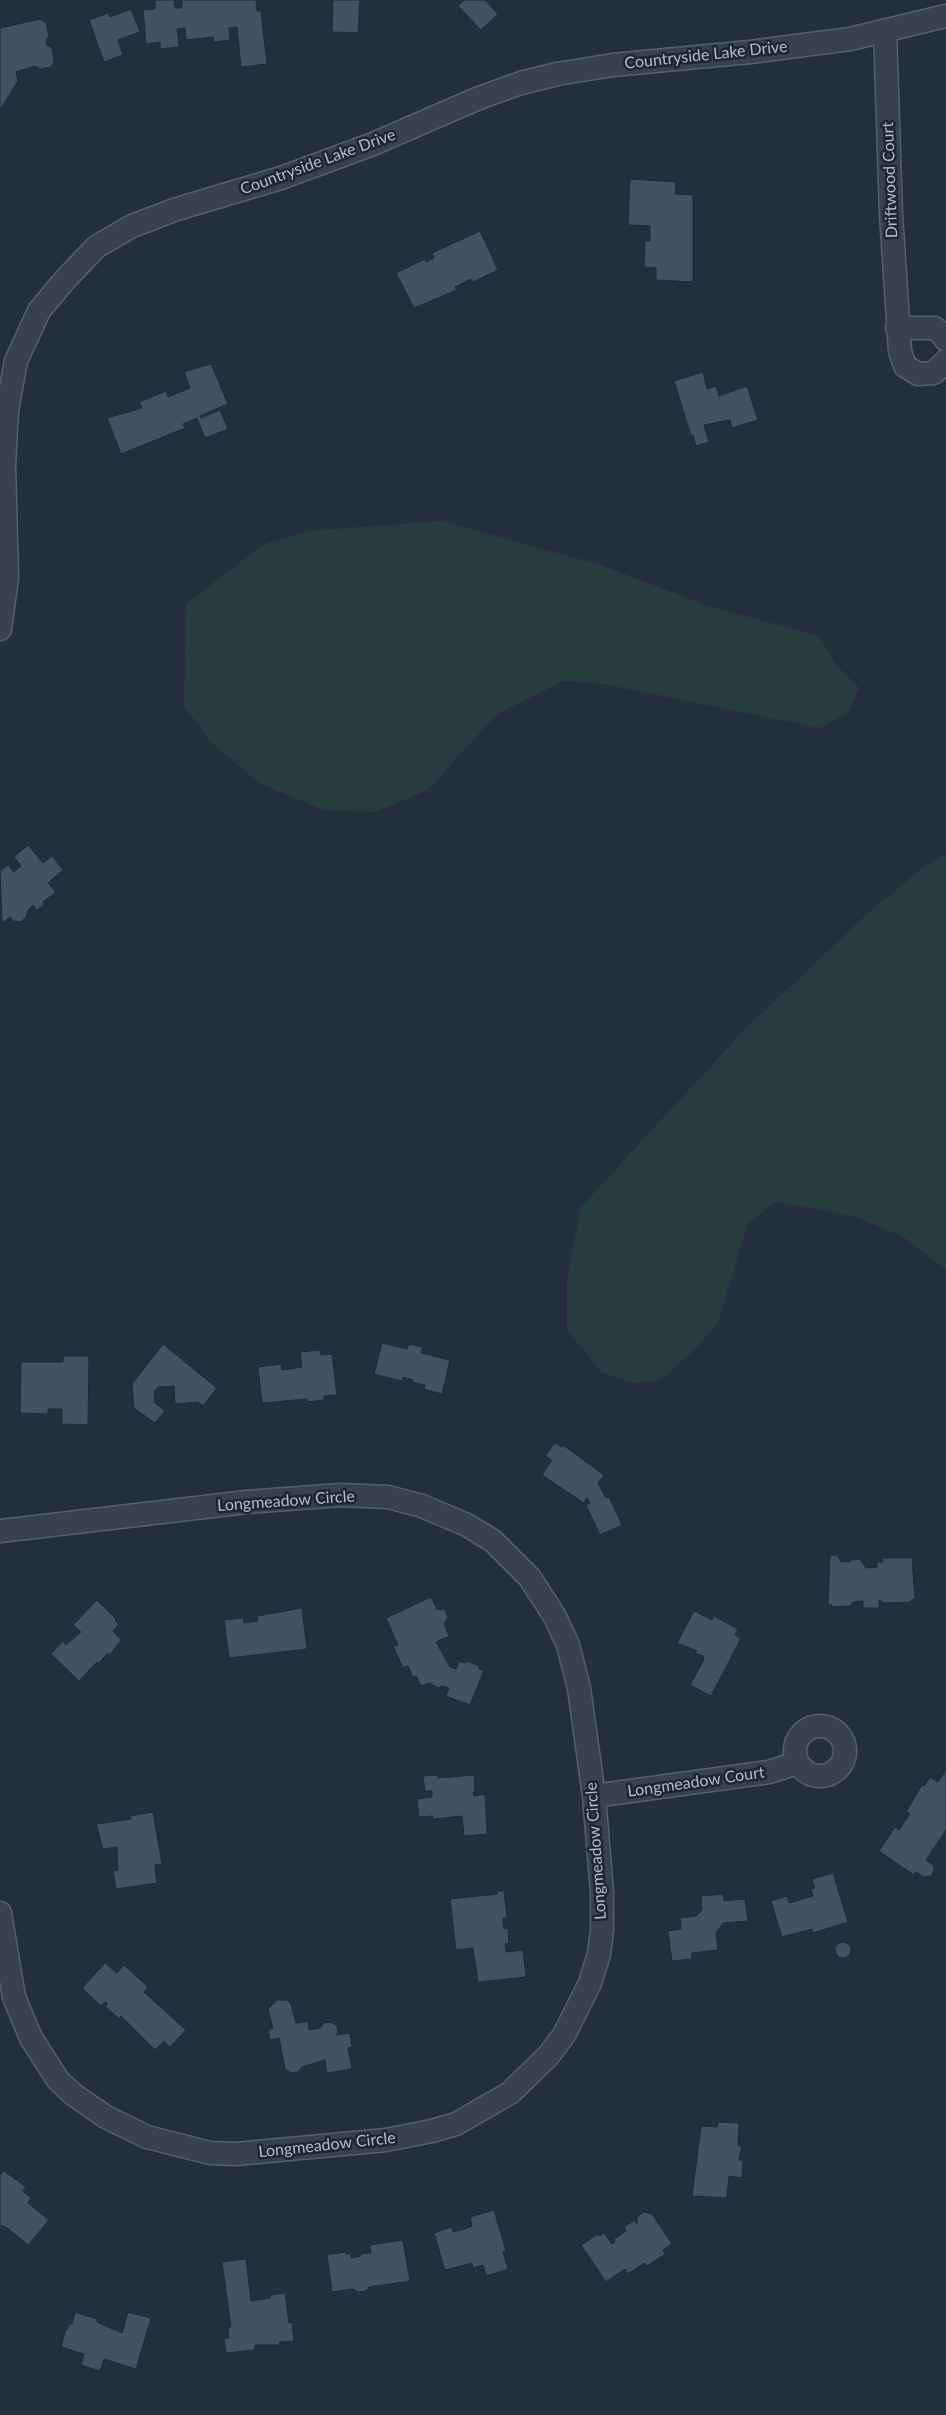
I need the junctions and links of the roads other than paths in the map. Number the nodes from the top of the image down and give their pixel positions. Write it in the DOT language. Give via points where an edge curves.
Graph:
graph roads {
  1 [pos="946,16"];
  2 [pos="885,32"];
  3 [pos="897,328"];
  4 [pos="946,340"];
  5 [pos="946,361"];
  6 [pos="0,629"];
  7 [pos="0,1531"];
  8 [pos="797,1763"];
  9 [pos="594,1796"];
  10 [pos="0,1914"];
  1 -- 2 [label="street, Countryside Lake Drive"];
  2 -- 3 [label="street, Driftwood Court"];
  2 -- 6 [label="street, Countryside Lake Drive" via="750,52 613,65 556,74 479,98 373,144 281,178 177,208 132,226 96,248 40,311 16,361 7,410 4,464 6,577"];
  3 -- 4 [label="street" via="934,328"];
  3 -- 5 [label="street, Driftwood Court" via="901,359 911,371 926,375 934,373"];
  7 -- 9 [label="street, Longmeadow Circle" via="247,1502 341,1495 388,1497 422,1506 467,1525 508,1553 530,1578 555,1617 568,1645 579,1688"];
  8 -- 9 [label="street, Longmeadow Court" via="769,1772"];
  9 -- 10 [label="street, Longmeadow Circle" via="602,1930 590,1983 564,2035 548,2056 510,2093 456,2124 432,2131 371,2141 236,2154 210,2153 147,2137 106,2117 58,2080 31,2038 14,1997"];
}
